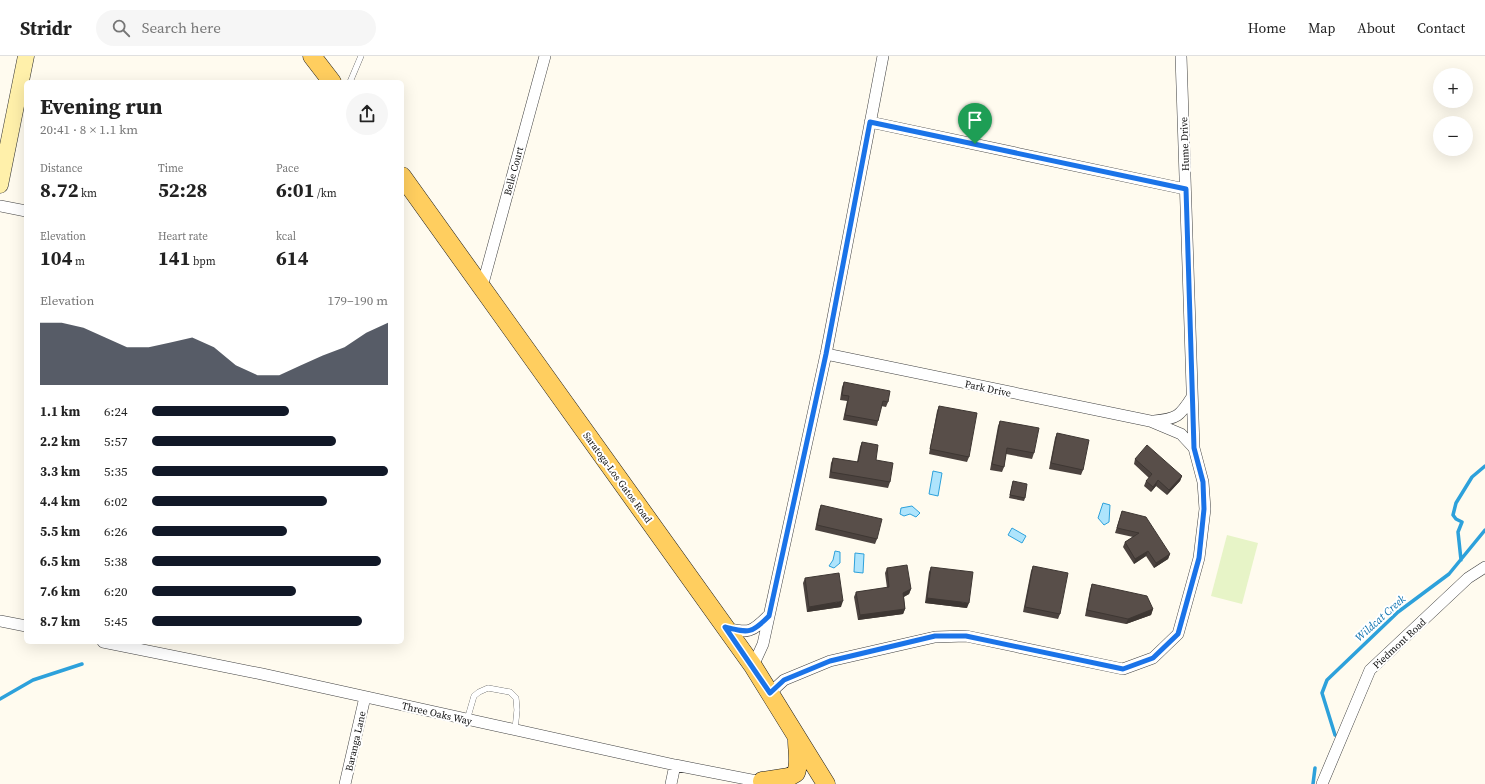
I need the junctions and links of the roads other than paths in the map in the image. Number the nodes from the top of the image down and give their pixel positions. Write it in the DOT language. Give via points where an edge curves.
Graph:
graph roads {
  1 [pos="26,56"];
  2 [pos="312,56"];
  3 [pos="360,56"];
  4 [pos="544,56"];
  5 [pos="883,56"];
  6 [pos="1180,56"];
  7 [pos="330,80"];
  8 [pos="351,80"];
  9 [pos="870,122"];
  10 [pos="404,179"];
  11 [pos="0,185"];
  12 [pos="1186,189"];
  13 [pos="0,206"];
  14 [pos="24,211"];
  15 [pos="482,287"];
  16 [pos="826,354"];
  17 [pos="1192,396"];
  18 [pos="1150,421"];
  19 [pos="1194,448"];
  20 [pos="1485,567"];
  21 [pos="769,616"];
  22 [pos="0,621"];
  23 [pos="24,626"];
  24 [pos="725,627"];
  25 [pos="113,644"];
  26 [pos="753,666"];
  27 [pos="770,693"];
  28 [pos="365,697"];
  29 [pos="467,720"];
  30 [pos="515,731"];
  31 [pos="797,737"];
  32 [pos="675,766"];
  33 [pos="767,782"];
  34 [pos="345,784"];
  35 [pos="671,784"];
  36 [pos="826,784"];
  37 [pos="1322,784"];
  1 -- 11 [label="main road"];
  2 -- 7 [label="main road"];
  3 -- 8 [label="lane"];
  4 -- 15 [label="street, Belle Court"];
  5 -- 9 [label="street"];
  6 -- 12 [label="street, Hume Drive"];
  9 -- 12 [label="street"];
  9 -- 16 [label="street"];
  10 -- 15 [label="main road, Saratoga-Los Gatos Road"];
  12 -- 17 [label="street, Hume Drive"];
  13 -- 14 [label="street"];
  15 -- 24 [label="main road, Saratoga-Los Gatos Road"];
  16 -- 18 [label="street, Park Drive"];
  16 -- 21 [label="street"];
  17 -- 18 [label="street, Park Drive" via="1182,413 1167,420"];
  17 -- 19 [label="street, Hume Drive"];
  18 -- 19 [label="street, Park Drive" via="1181,434"];
  19 -- 27 [label="street, Park Drive" via="1203,482 1204,509 1199,558 1178,634 1153,658 1123,669 966,636 935,636 830,661 784,680"];
  20 -- 37 [label="street, Piedmont Road" via="1468,578 1370,670"];
  21 -- 24 [label="street" via="757,628 744,632"];
  21 -- 26 [label="street" via="763,644"];
  22 -- 23 [label="street"];
  24 -- 26 [label="main road, Saratoga-Los Gatos Road"];
  25 -- 28 [label="street, Three Oaks Way"];
  26 -- 27 [label="main road, Saratoga-Los Gatos Road"];
  27 -- 31 [label="main road, Saratoga-Los Gatos Road"];
  28 -- 29 [label="street, Three Oaks Way"];
  28 -- 34 [label="street, Baranga Lane"];
  29 -- 30 [label="street, Three Oaks Way"];
  29 -- 30 [label="lane" via="474,696 479,692 488,688 510,692 516,698 518,710"];
  30 -- 32 [label="street, Three Oaks Way"];
  31 -- 33 [label="main road" via="799,765 796,773"];
  31 -- 36 [label="main road, Saratoga-Los Gatos Road"];
  32 -- 33 [label="street, Three Oaks Way"];
  32 -- 35 [label="street"];
}
